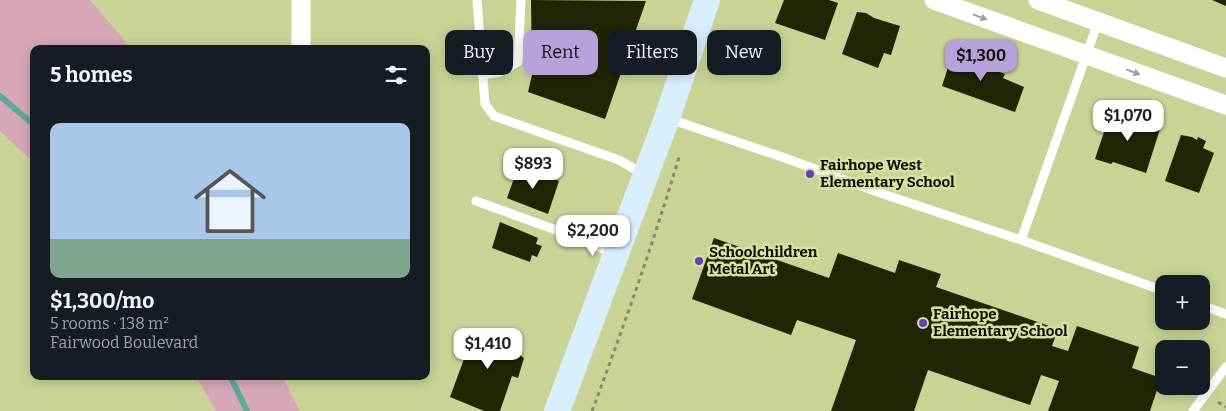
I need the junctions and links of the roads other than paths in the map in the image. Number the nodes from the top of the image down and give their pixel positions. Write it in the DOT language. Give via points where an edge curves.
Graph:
graph roads {
  1 [pos="301,0"];
  2 [pos="477,0"];
  3 [pos="521,0"];
  4 [pos="707,0"];
  5 [pos="934,0"];
  6 [pos="1038,0"];
  7 [pos="1098,22"];
  8 [pos="479,30"];
  9 [pos="301,45"];
  10 [pos="1086,55"];
  11 [pos="513,65"];
  12 [pos="1226,68"];
  13 [pos="482,75"];
  14 [pos="1226,105"];
  15 [pos="678,122"];
  16 [pos="646,176"];
  17 [pos="476,201"];
  18 [pos="1021,240"];
  19 [pos="616,256"];
  20 [pos="1155,288"];
  21 [pos="1210,308"];
  22 [pos="1226,314"];
  23 [pos="1226,367"];
  24 [pos="557,411"];
  25 [pos="1193,411"];
  1 -- 9 [label="street"];
  2 -- 8 [label="lane"];
  3 -- 11 [label="lane" via="518,62"];
  4 -- 15 [label="main road"];
  5 -- 10 [label="street, one-way"];
  6 -- 7 [label="street"];
  7 -- 10 [label="lane"];
  7 -- 12 [label="street"];
  10 -- 14 [label="street, one-way"];
  10 -- 18 [label="lane"];
  13 -- 16 [label="lane" via="485,104 494,116 619,160"];
  15 -- 16 [label="main road"];
  15 -- 18 [label="lane"];
  16 -- 19 [label="main road"];
  17 -- 19 [label="lane" via="590,242"];
  18 -- 20 [label="lane"];
  19 -- 24 [label="main road"];
  21 -- 22 [label="lane"];
  23 -- 25 [label="lane"];
}
